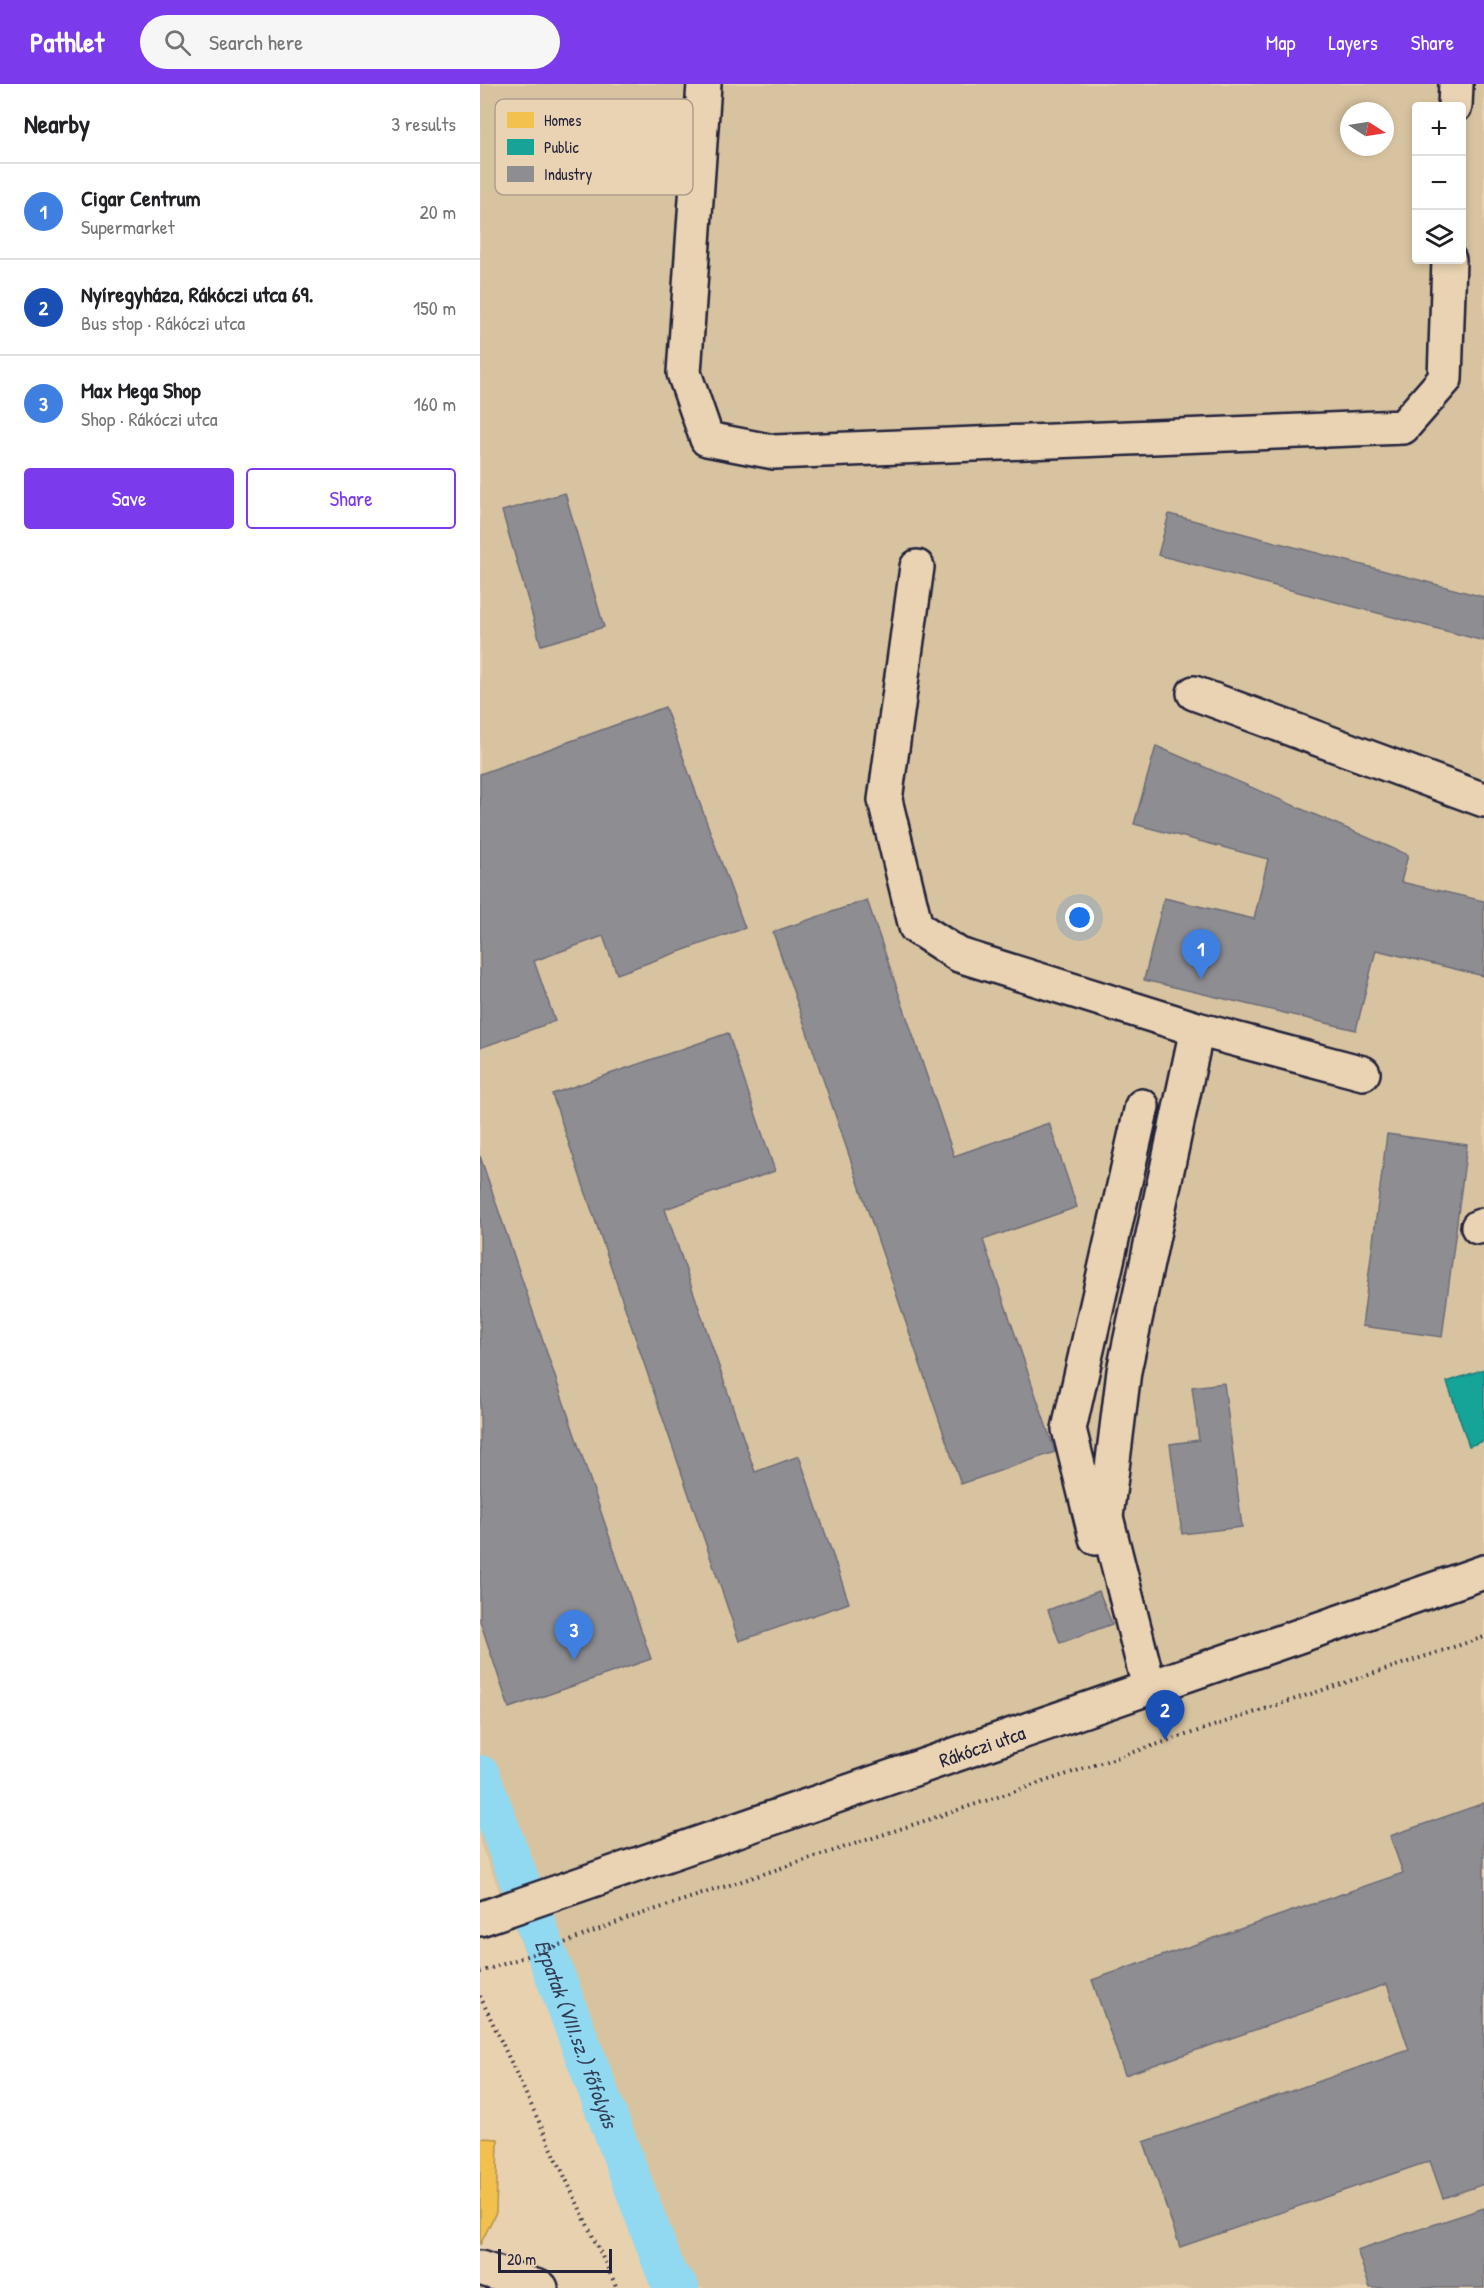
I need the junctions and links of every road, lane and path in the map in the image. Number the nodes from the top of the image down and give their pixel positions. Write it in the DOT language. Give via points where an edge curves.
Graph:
graph roads {
  1 [pos="704,84"];
  2 [pos="1456,84"];
  3 [pos="1455,102"];
  4 [pos="1449,264"];
  5 [pos="917,567"];
  6 [pos="1194,693"];
  7 [pos="1484,800"];
  8 [pos="1197,1029"];
  9 [pos="1363,1073"];
  10 [pos="1142,1106"];
  11 [pos="1484,1572"];
  12 [pos="1135,1635"];
  13 [pos="1484,1638"];
  14 [pos="1149,1688"];
  15 [pos="486,1917"];
  16 [pos="480,1972"];
  17 [pos="480,1996"];
  18 [pos="480,2268"];
  19 [pos="541,2288"];
  20 [pos="617,2288"];
  1 -- 4 [label="main road" via="684,373 707,439 774,452 1403,427 1445,379"];
  2 -- 3 [label="main road"];
  5 -- 8 [label="main road" via="885,800 916,927 959,955"];
  6 -- 7 [label="main road"];
  8 -- 9 [label="main road"];
  8 -- 12 [label="main road" via="1124,1371 1106,1517"];
  10 -- 12 [label="main road" via="1069,1429 1115,1612"];
  11 -- 14 [label="main road, Rákóczi utca"];
  12 -- 14 [label="main road"];
  13 -- 16 [label="path" via="631,1917"];
  14 -- 15 [label="main road, Rákóczi utca"];
  17 -- 20 [label="path"];
  18 -- 19 [label="main road"];
}
